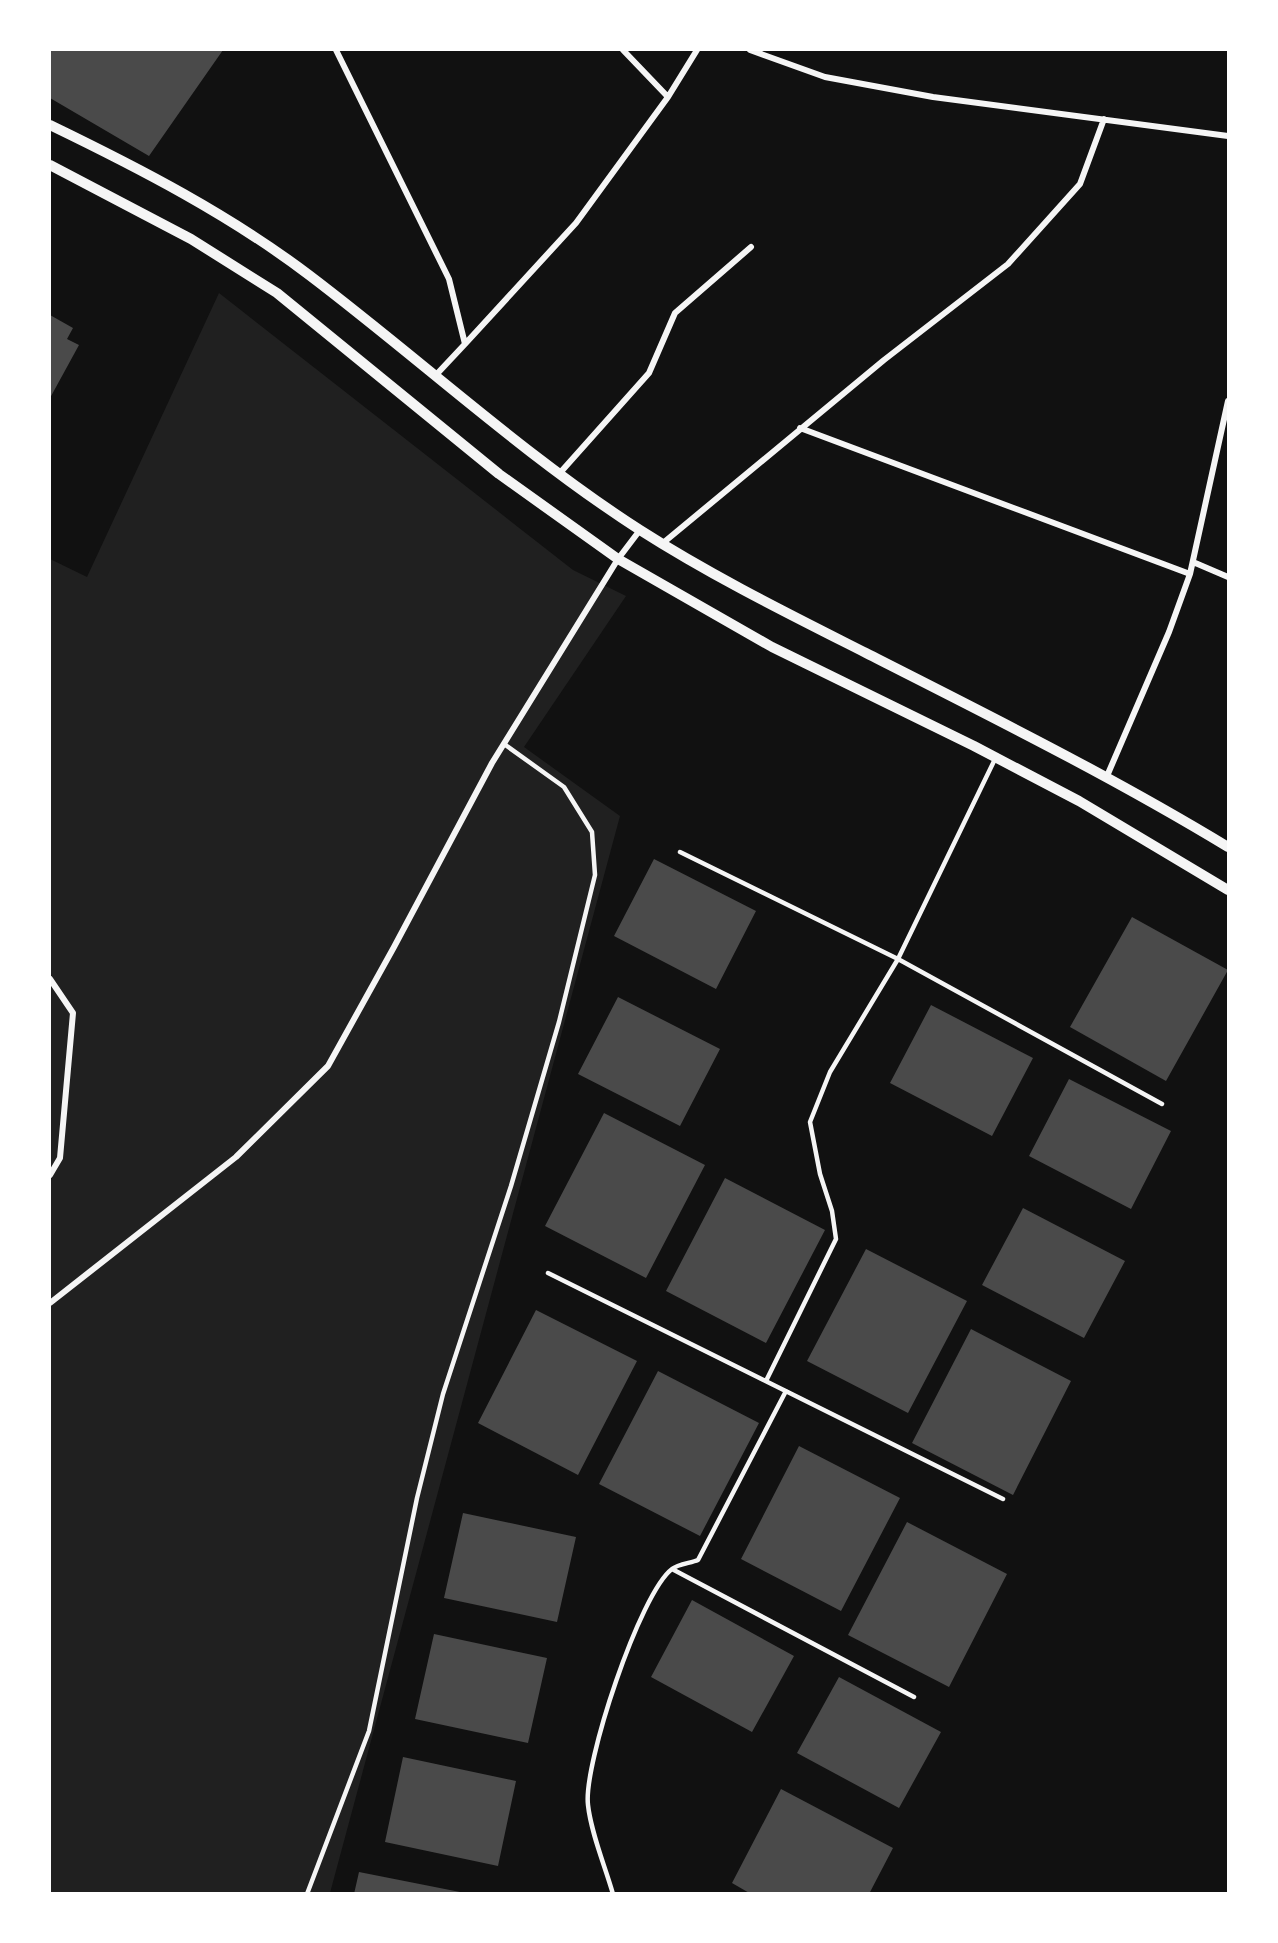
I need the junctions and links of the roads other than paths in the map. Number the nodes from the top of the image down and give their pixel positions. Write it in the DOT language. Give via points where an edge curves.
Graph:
graph roads {
  1 [pos="336,50"];
  2 [pos="623,50"];
  3 [pos="697,50"];
  4 [pos="750,50"];
  5 [pos="668,97"];
  6 [pos="1104,119"];
  7 [pos="50,125"];
  8 [pos="1228,136"];
  9 [pos="50,165"];
  10 [pos="751,247"];
  11 [pos="465,344"];
  12 [pos="435,377"];
  13 [pos="1228,401"];
  14 [pos="800,428"];
  15 [pos="559,474"];
  16 [pos="640,530"];
  17 [pos="663,543"];
  18 [pos="618,559"];
  19 [pos="1193,562"];
  20 [pos="1190,574"];
  21 [pos="1228,577"];
  22 [pos="504,744"];
  23 [pos="996,757"];
  24 [pos="1107,776"];
  25 [pos="1228,847"];
  26 [pos="680,852"];
  27 [pos="1228,890"];
  28 [pos="898,959"];
  29 [pos="50,979"];
  30 [pos="1162,1104"];
  31 [pos="50,1175"];
  32 [pos="548,1273"];
  33 [pos="50,1303"];
  34 [pos="766,1381"];
  35 [pos="786,1391"];
  36 [pos="1003,1499"];
  37 [pos="672,1569"];
  38 [pos="914,1697"];
  39 [pos="307,1893"];
  40 [pos="613,1893"];
  1 -- 11 [label="street" via="449,279"];
  2 -- 5 [label="street"];
  3 -- 5 [label="street"];
  4 -- 6 [label="street" via="825,77 933,97"];
  5 -- 11 [label="street" via="576,223"];
  6 -- 8 [label="street"];
  6 -- 14 [label="street" via="1080,184 1008,264"];
  7 -- 12 [label="street" via="130,165 262,242 308,274"];
  9 -- 18 [label="street" via="191,239 277,293 500,474"];
  10 -- 15 [label="street" via="675,313 649,373"];
  11 -- 12 [label="street"];
  12 -- 15 [label="street"];
  13 -- 19 [label="street"];
  14 -- 17 [label="street"];
  14 -- 20 [label="street"];
  15 -- 16 [label="street"];
  16 -- 17 [label="street"];
  16 -- 18 [label="street"];
  17 -- 24 [label="street" via="742,590"];
  18 -- 22 [label="street"];
  18 -- 23 [label="street" via="781,652"];
  19 -- 20 [label="street"];
  19 -- 21 [label="street"];
  20 -- 24 [label="street"];
  22 -- 33 [label="street" via="328,1066 236,1156"];
  22 -- 39 [label="lane" via="564,787 592,832 595,875 559,1022 511,1186 442,1394 369,1731"];
  23 -- 27 [label="street" via="1079,801"];
  23 -- 28 [label="lane"];
  24 -- 25 [label="street"];
  26 -- 28 [label="lane"];
  28 -- 30 [label="lane"];
  28 -- 34 [label="lane" via="830,1072 810,1122 836,1239"];
  29 -- 31 [label="street" via="73,1013 60,1158"];
  32 -- 34 [label="lane"];
  34 -- 35 [label="lane"];
  35 -- 36 [label="lane"];
  35 -- 37 [label="lane" via="698,1560"];
  37 -- 38 [label="lane"];
  37 -- 40 [label="lane" via="642,1612 594,1758 588,1804"];
}
